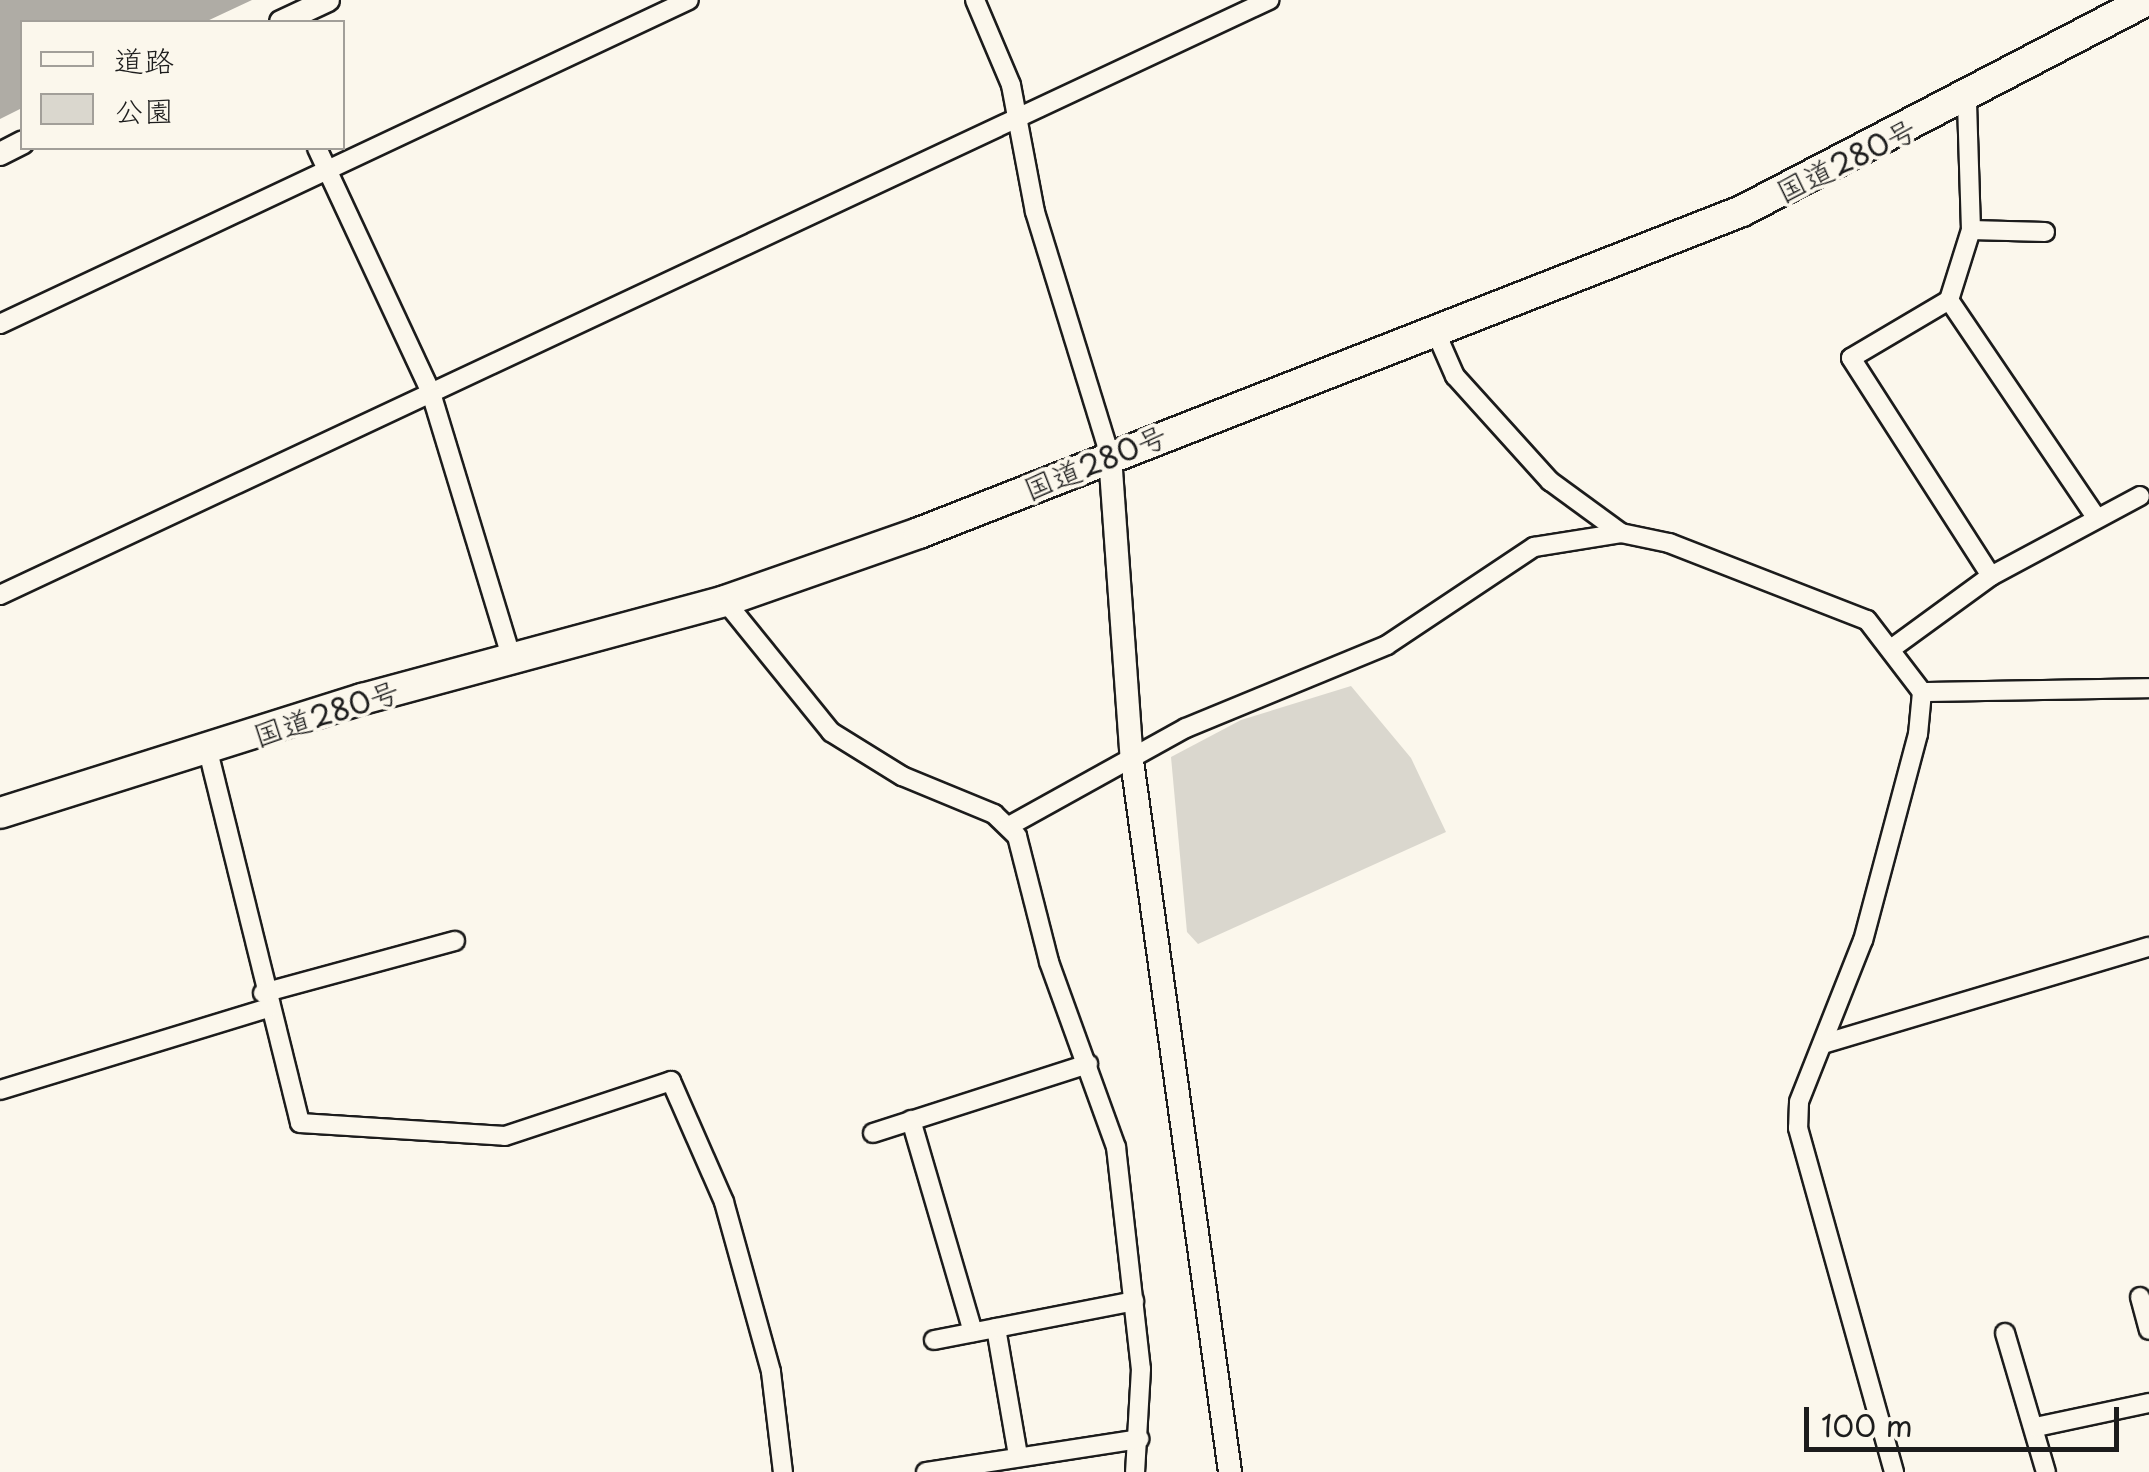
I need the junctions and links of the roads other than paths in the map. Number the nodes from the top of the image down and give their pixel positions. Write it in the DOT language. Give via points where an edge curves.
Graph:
graph roads {
  1 [pos="328,0"];
  2 [pos="689,0"];
  3 [pos="974,0"];
  4 [pos="1269,0"];
  5 [pos="2147,0"];
  6 [pos="284,20"];
  7 [pos="1967,100"];
  8 [pos="1018,116"];
  9 [pos="318,150"];
  10 [pos="327,170"];
  11 [pos="1971,230"];
  12 [pos="2046,232"];
  13 [pos="1949,300"];
  14 [pos="0,324"];
  15 [pos="1432,325"];
  16 [pos="431,393"];
  17 [pos="1110,456"];
  18 [pos="2140,496"];
  19 [pos="2096,516"];
  20 [pos="1621,533"];
  21 [pos="1991,576"];
  22 [pos="0,594"];
  23 [pos="724,601"];
  24 [pos="1894,646"];
  25 [pos="511,657"];
  26 [pos="2149,688"];
  27 [pos="1922,692"];
  28 [pos="208,751"];
  29 [pos="1132,761"];
  30 [pos="0,813"];
  31 [pos="1009,826"];
  32 [pos="455,941"];
  33 [pos="2149,948"];
  34 [pos="266,1000"];
  35 [pos="1826,1043"];
  36 [pos="1088,1064"];
  37 [pos="0,1090"];
  38 [pos="911,1120"];
  39 [pos="873,1133"];
  40 [pos="2140,1298"];
  41 [pos="1134,1301"];
  42 [pos="996,1328"];
  43 [pos="2149,1330"];
  44 [pos="973,1332"];
  45 [pos="2005,1333"];
  46 [pos="934,1340"];
  47 [pos="2149,1404"];
  48 [pos="2036,1427"];
  49 [pos="1138,1439"];
  50 [pos="1018,1456"];
  51 [pos="783,1472"];
  52 [pos="926,1472"];
  53 [pos="1135,1472"];
  54 [pos="1230,1472"];
  55 [pos="1894,1472"];
  56 [pos="2046,1472"];
  1 -- 6 [label="street"];
  2 -- 10 [label="street"];
  3 -- 8 [label="street"];
  4 -- 8 [label="street"];
  5 -- 7 [label="highway, 国道280号"];
  7 -- 11 [label="street"];
  7 -- 15 [label="highway, 国道280号" via="1742,211"];
  8 -- 16 [label="street"];
  8 -- 17 [label="street" via="1035,212"];
  9 -- 10 [label="street"];
  10 -- 14 [label="street"];
  10 -- 16 [label="street"];
  11 -- 12 [label="street"];
  11 -- 13 [label="street"];
  13 -- 19 [label="street"];
  13 -- 21 [label="street" via="1851,358"];
  15 -- 17 [label="highway, 国道280号"];
  15 -- 20 [label="street" via="1456,376 1550,481"];
  16 -- 22 [label="street"];
  16 -- 25 [label="street"];
  17 -- 23 [label="highway, 国道280号"];
  17 -- 29 [label="street"];
  18 -- 19 [label="street"];
  19 -- 21 [label="street"];
  20 -- 24 [label="street" via="1833,602"];
  20 -- 29 [label="street" via="1534,546 1387,645 1292,692 1186,728"];
  21 -- 24 [label="street"];
  23 -- 25 [label="highway, 国道280号"];
  23 -- 31 [label="street" via="856,752"];
  24 -- 27 [label="street"];
  25 -- 28 [label="highway, 国道280号"];
  26 -- 27 [label="street"];
  27 -- 35 [label="street" via="1890,848"];
  28 -- 30 [label="highway, 国道280号"];
  28 -- 34 [label="street"];
  29 -- 31 [label="street"];
  29 -- 54 [label="street"];
  31 -- 36 [label="street"];
  32 -- 34 [label="street"];
  33 -- 35 [label="street"];
  34 -- 37 [label="street"];
  34 -- 51 [label="street" via="300,1122 505,1136 670,1081 724,1202 771,1372"];
  35 -- 55 [label="street" via="1799,1102 1798,1128"];
  36 -- 38 [label="street"];
  36 -- 41 [label="street" via="1116,1147"];
  38 -- 39 [label="street"];
  38 -- 44 [label="street"];
  40 -- 43 [label="street"];
  41 -- 42 [label="street"];
  41 -- 49 [label="street"];
  42 -- 44 [label="street"];
  42 -- 50 [label="street"];
  44 -- 46 [label="street"];
  45 -- 48 [label="street"];
  47 -- 48 [label="street"];
  48 -- 56 [label="street"];
  49 -- 50 [label="street"];
  49 -- 53 [label="street"];
  50 -- 52 [label="street"];
}
